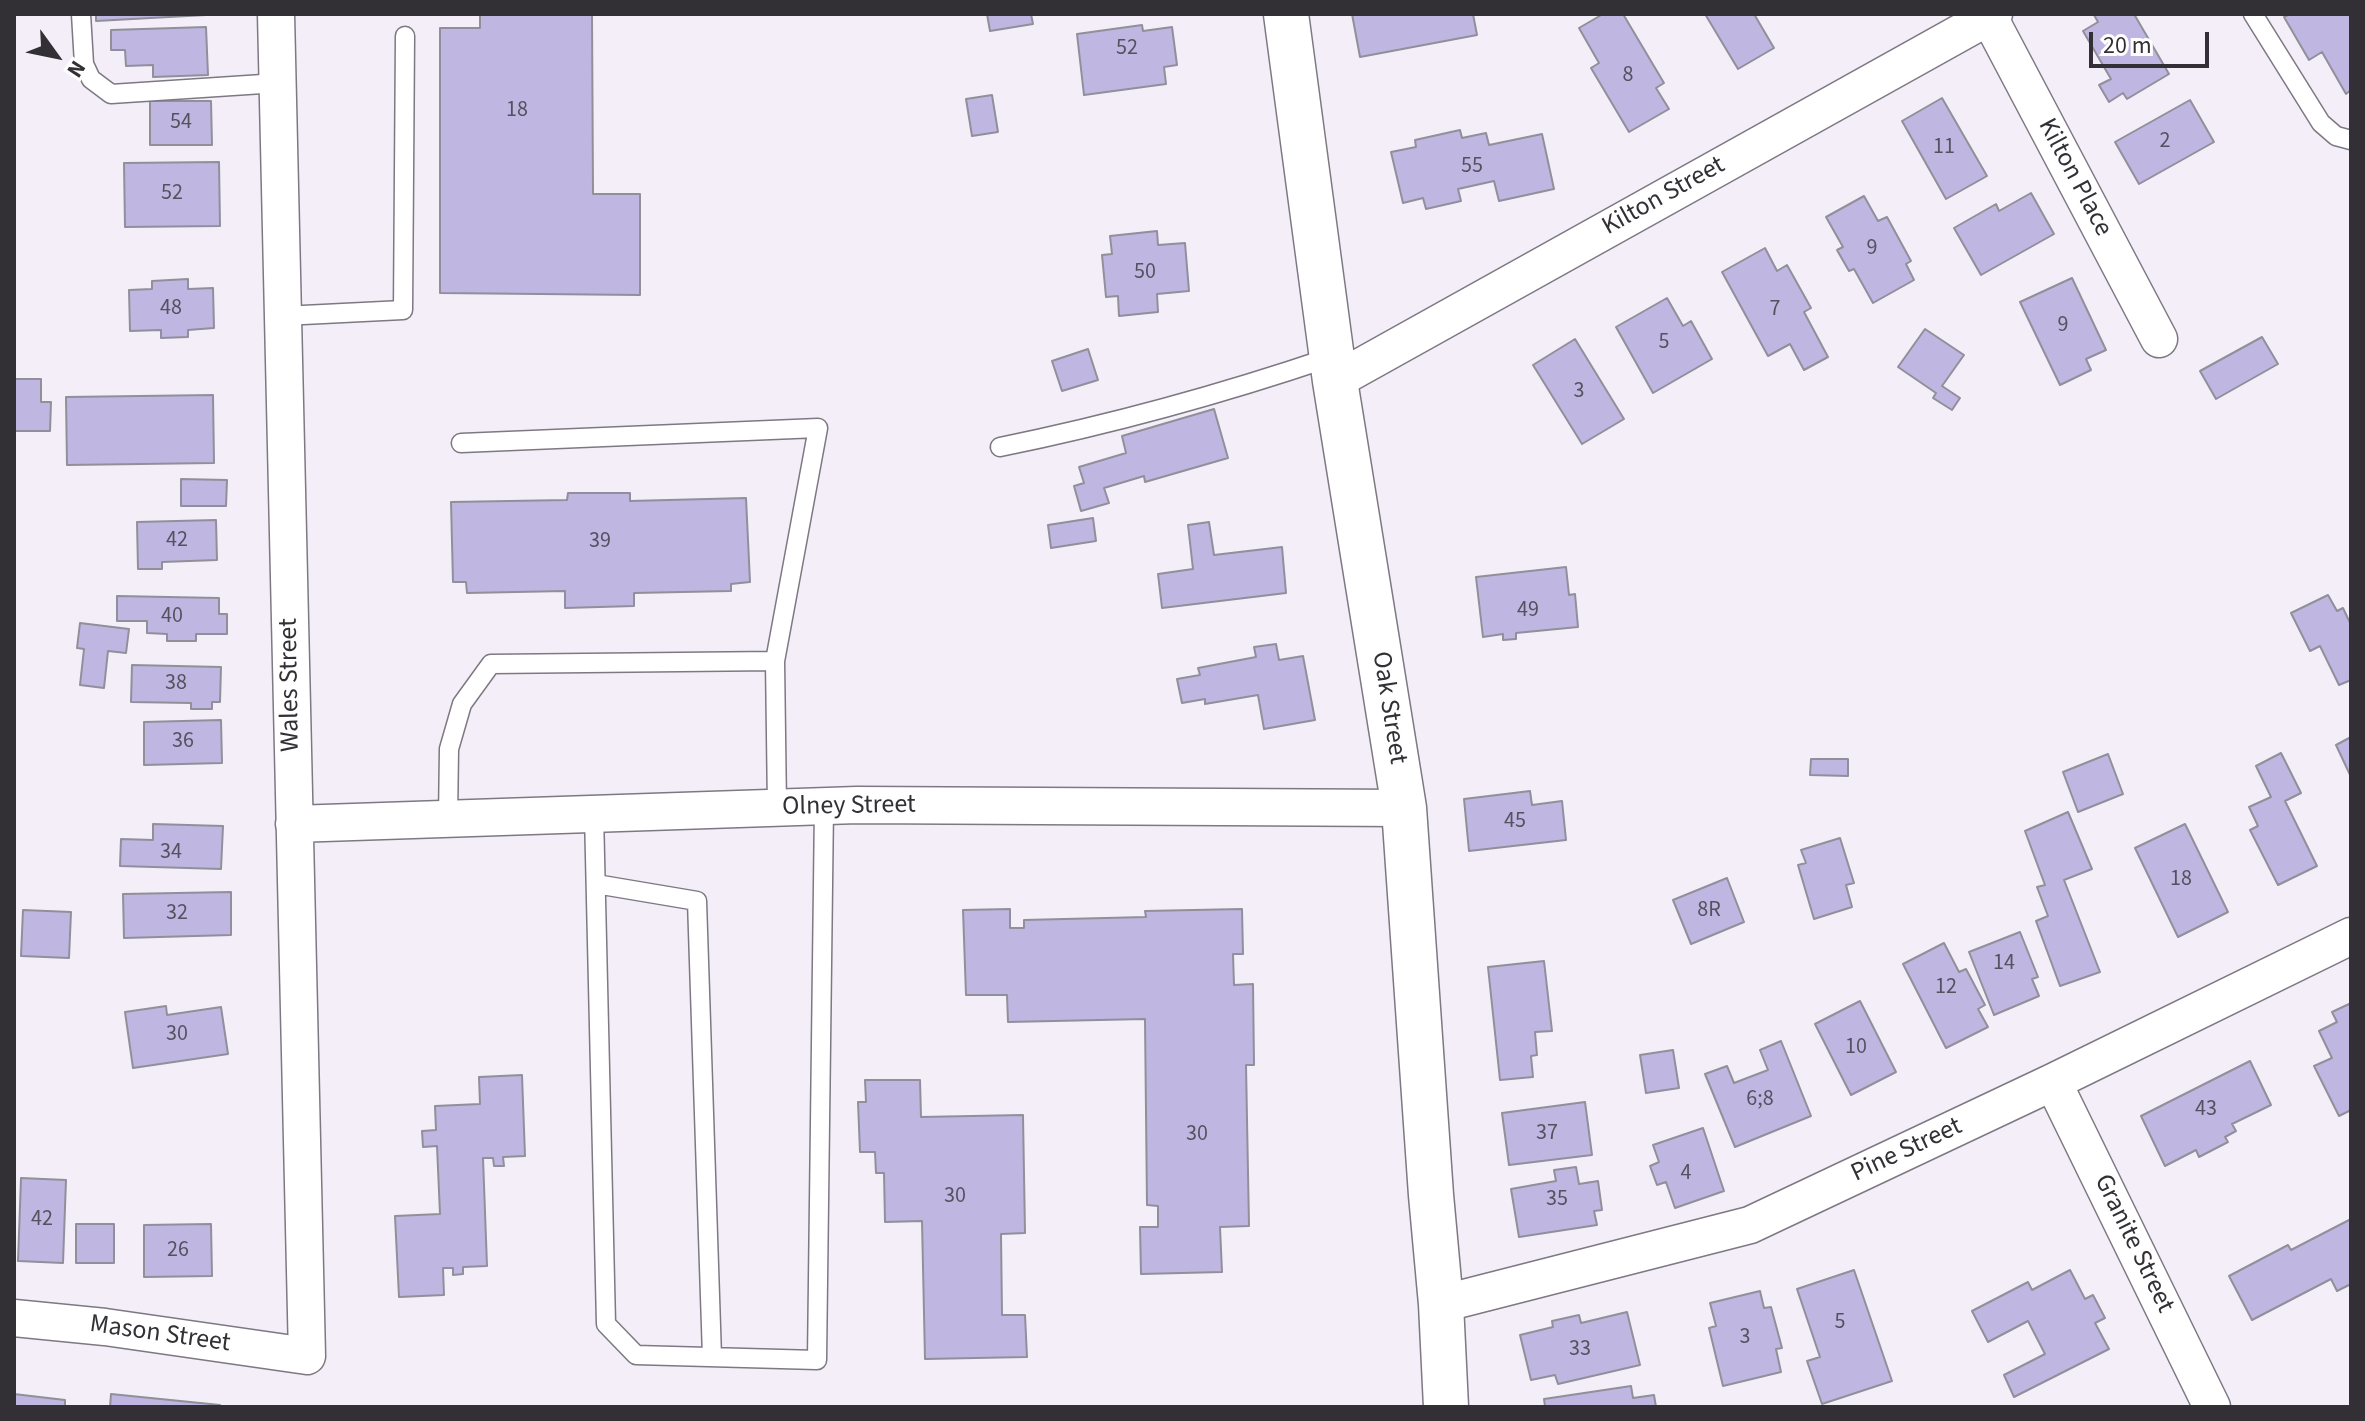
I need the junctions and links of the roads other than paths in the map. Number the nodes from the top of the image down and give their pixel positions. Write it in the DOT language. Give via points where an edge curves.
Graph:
graph roads {
  1 [pos="81,14"];
  2 [pos="276,14"];
  3 [pos="1286,14"];
  4 [pos="2253,14"];
  5 [pos="1991,15"];
  6 [pos="405,36"];
  7 [pos="278,83"];
  8 [pos="2351,140"];
  9 [pos="283,316"];
  10 [pos="2159,339"];
  11 [pos="1333,369"];
  12 [pos="461,443"];
  13 [pos="1000,447"];
  14 [pos="775,661"];
  15 [pos="824,806"];
  16 [pos="777,808"];
  17 [pos="1404,808"];
  18 [pos="594,814"];
  19 [pos="448,819"];
  20 [pos="294,824"];
  21 [pos="596,884"];
  22 [pos="2351,936"];
  23 [pos="2053,1082"];
  24 [pos="1441,1304"];
  25 [pos="14,1318"];
  26 [pos="307,1356"];
  27 [pos="712,1357"];
  28 [pos="1446,1407"];
  29 [pos="2212,1407"];
  1 -- 7 [label="lane" via="84,64 91,79 111,94"];
  2 -- 7 [label="street, Wales Street"];
  3 -- 11 [label="street, Oak Street"];
  4 -- 8 [label="lane" via="2321,123"];
  5 -- 10 [label="street, Kilton Place"];
  5 -- 11 [label="street, Kilton Street"];
  6 -- 9 [label="lane" via="403,310"];
  7 -- 9 [label="street, Wales Street"];
  9 -- 20 [label="street, Wales Street"];
  11 -- 13 [label="lane" via="1250,384 1092,428"];
  11 -- 17 [label="street, Oak Street"];
  12 -- 14 [label="lane" via="818,428"];
  14 -- 16 [label="lane"];
  14 -- 19 [label="lane" via="491,664 462,704 449,749"];
  15 -- 16 [label="street, Olney Street"];
  15 -- 17 [label="street, Olney Street"];
  15 -- 27 [label="lane" via="817,1360"];
  16 -- 18 [label="street, Olney Street"];
  17 -- 24 [label="street, Oak Street"];
  18 -- 19 [label="street, Olney Street"];
  18 -- 21 [label="lane"];
  19 -- 20 [label="street, Olney Street"];
  20 -- 26 [label="street, Wales Street"];
  21 -- 27 [label="lane" via="697,901"];
  21 -- 27 [label="lane" via="606,1324 636,1355"];
  22 -- 23 [label="street, Pine Street"];
  23 -- 24 [label="street, Pine Street" via="1750,1225"];
  23 -- 29 [label="street, Granite Street"];
  24 -- 28 [label="street, Oak Street"];
  25 -- 26 [label="street, Mason Street"];
}
